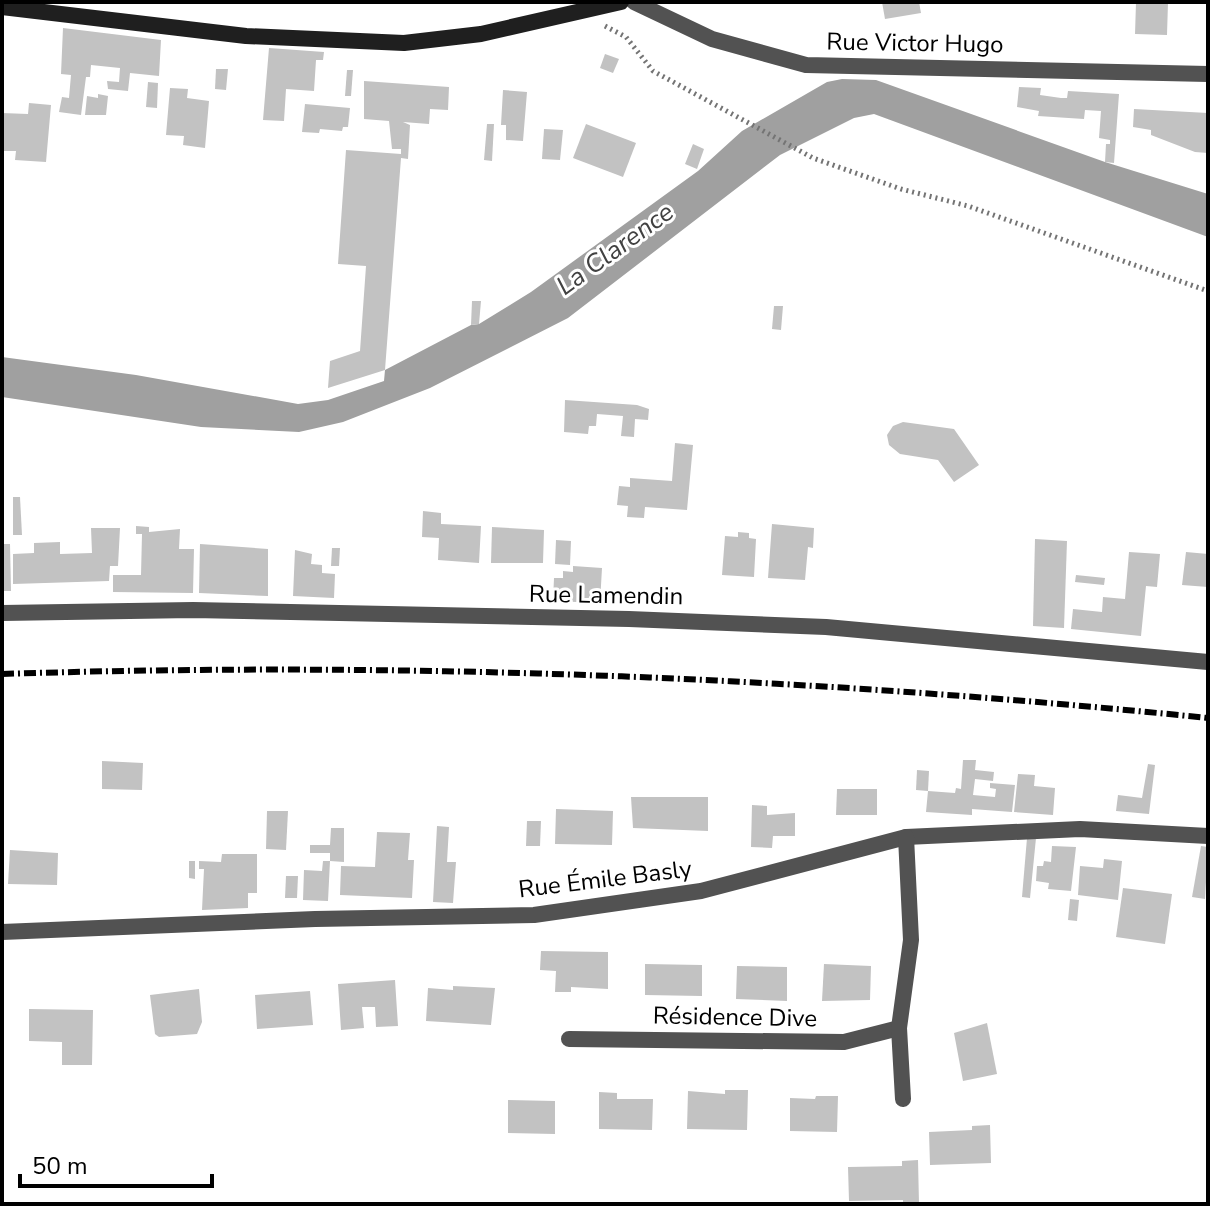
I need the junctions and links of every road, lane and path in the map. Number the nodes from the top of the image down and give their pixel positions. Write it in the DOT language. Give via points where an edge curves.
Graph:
graph roads {
  1 [pos="621,2"];
  2 [pos="634,2"];
  3 [pos="2,7"];
  4 [pos="602,24"];
  5 [pos="1208,74"];
  6 [pos="1208,291"];
  7 [pos="2,613"];
  8 [pos="1208,662"];
  9 [pos="1208,836"];
  10 [pos="906,837"];
  11 [pos="2,932"];
  12 [pos="899,1028"];
  13 [pos="569,1039"];
  14 [pos="903,1099"];
  1 -- 3 [label="main road" via="481,34 404,43 246,36"];
  2 -- 5 [label="street, Rue Victor Hugo" via="712,39 806,65"];
  4 -- 6 [label="path" via="626,37 653,71 813,158"];
  7 -- 8 [label="street, Rue Lamendin" via="193,610 705,622 826,627"];
  9 -- 10 [label="street, Rue Émile Basly" via="1080,829"];
  10 -- 11 [label="street, Rue Émile Basly" via="701,891 534,915"];
  10 -- 12 [label="street" via="911,940"];
  12 -- 13 [label="street, Résidence Dive" via="844,1042"];
  12 -- 14 [label="street"];
}
